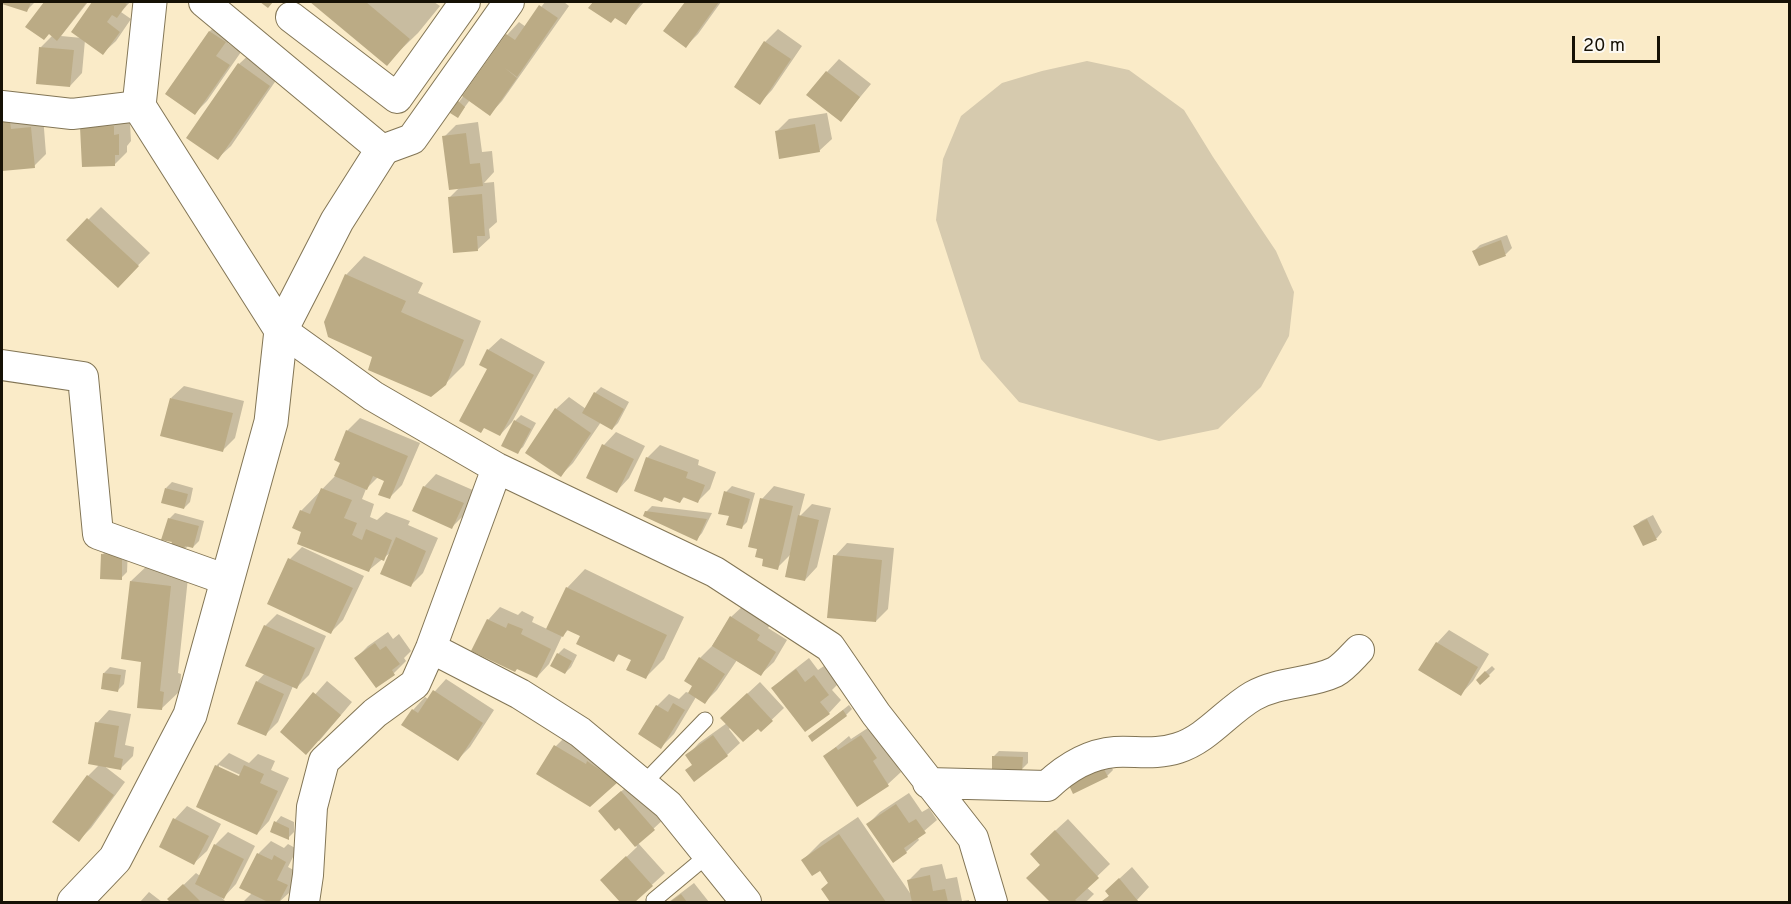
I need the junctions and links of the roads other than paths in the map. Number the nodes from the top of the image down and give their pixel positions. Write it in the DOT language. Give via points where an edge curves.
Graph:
graph roads {
  1 [pos="150,2"];
  2 [pos="204,2"];
  3 [pos="465,2"];
  4 [pos="494,7"];
  5 [pos="291,17"];
  6 [pos="2,106"];
  7 [pos="139,106"];
  8 [pos="382,150"];
  9 [pos="281,330"];
  10 [pos="2,365"];
  11 [pos="497,468"];
  12 [pos="227,580"];
  13 [pos="431,648"];
  14 [pos="1359,650"];
  15 [pos="705,720"];
  16 [pos="928,783"];
  17 [pos="643,784"];
  18 [pos="708,855"];
  19 [pos="654,900"];
  20 [pos="74,903"];
  21 [pos="304,903"];
  22 [pos="746,903"];
  23 [pos="992,903"];
  1 -- 7 [label="street"];
  2 -- 8 [label="street"];
  3 -- 5 [label="street" via="397,98"];
  4 -- 8 [label="street" via="412,140"];
  6 -- 7 [label="street" via="72,114"];
  7 -- 9 [label="street"];
  8 -- 9 [label="street" via="337,221"];
  9 -- 11 [label="street" via="374,396"];
  9 -- 12 [label="street" via="271,422"];
  10 -- 12 [label="street" via="83,377 98,534"];
  11 -- 13 [label="street"];
  11 -- 16 [label="street" via="715,572 830,647"];
  12 -- 20 [label="street" via="190,715 115,858"];
  13 -- 17 [label="street" via="520,694 580,732"];
  13 -- 21 [label="street" via="415,684 375,713 324,761 312,807"];
  14 -- 16 [label="street" via="1337,671 1273,687 1250,698 1180,748 1102,754 1060,774 1047,786"];
  15 -- 17 [label="lane"];
  16 -- 23 [label="street" via="973,838"];
  17 -- 18 [label="street" via="668,805"];
  18 -- 19 [label="lane"];
  18 -- 22 [label="street"];
}
